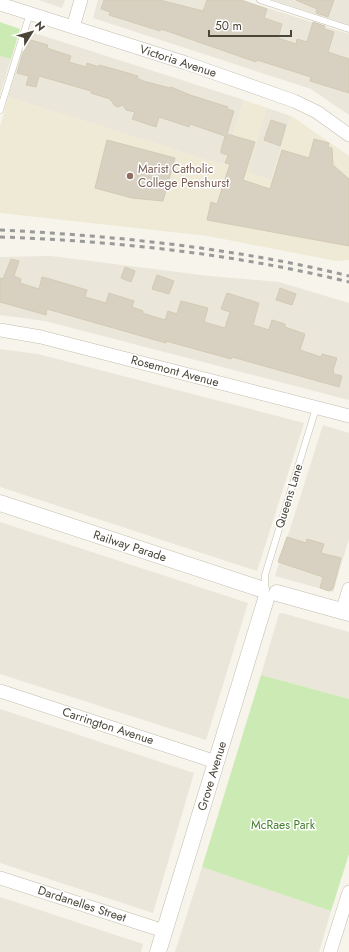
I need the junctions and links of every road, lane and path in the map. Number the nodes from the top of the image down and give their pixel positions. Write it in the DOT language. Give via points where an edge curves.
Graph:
graph roads {
  1 [pos="81,0"];
  2 [pos="260,0"];
  3 [pos="0,4"];
  4 [pos="30,13"];
  5 [pos="73,27"];
  6 [pos="349,29"];
  7 [pos="0,110"];
  8 [pos="349,135"];
  9 [pos="0,330"];
  10 [pos="316,408"];
  11 [pos="349,416"];
  12 [pos="0,503"];
  13 [pos="349,590"];
  14 [pos="267,591"];
  15 [pos="346,612"];
  16 [pos="0,691"];
  17 [pos="216,762"];
  18 [pos="0,878"];
  19 [pos="349,892"];
  20 [pos="164,931"];
  21 [pos="158,952"];
  22 [pos="330,952"];
  1 -- 5 [label="street"];
  2 -- 6 [label="lane"];
  3 -- 4 [label="street, Victoria Avenue"];
  4 -- 5 [label="street, Victoria Avenue"];
  4 -- 7 [label="lane"];
  5 -- 8 [label="street, Victoria Avenue" via="294,101 317,112"];
  9 -- 10 [label="street, Rosemont Avenue" via="41,337"];
  10 -- 11 [label="street, Rosemont Avenue"];
  10 -- 14 [label="lane, Queens Lane" via="265,575"];
  12 -- 14 [label="street, Railway Parade"];
  13 -- 15 [label="street"];
  14 -- 15 [label="street, Railway Parade"];
  14 -- 17 [label="street, Grove Avenue"];
  16 -- 17 [label="street, Carrington Avenue"];
  17 -- 20 [label="street, Grove Avenue"];
  18 -- 20 [label="street, Dardanelles Street"];
  19 -- 22 [label="street"];
  20 -- 21 [label="street, Grove Avenue"];
}
